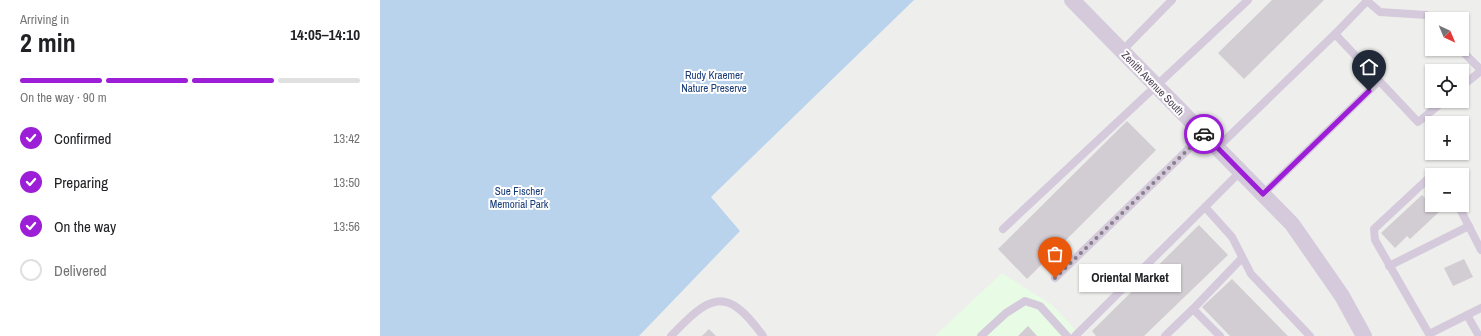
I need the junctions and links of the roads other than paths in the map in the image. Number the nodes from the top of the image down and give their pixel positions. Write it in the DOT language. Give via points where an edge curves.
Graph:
graph roads {
  1 [pos="1072,0"];
  2 [pos="1172,0"];
  3 [pos="1248,0"];
  4 [pos="1367,0"];
  5 [pos="1425,15"];
  6 [pos="1335,34"];
  7 [pos="1122,51"];
  8 [pos="1467,56"];
  9 [pos="1481,70"];
  10 [pos="1469,80"];
  11 [pos="1379,81"];
  12 [pos="1156,86"];
  13 [pos="1435,108"];
  14 [pos="1204,134"];
  15 [pos="1217,148"];
  16 [pos="1240,172"];
  17 [pos="1425,182"];
  18 [pos="1263,194"];
  19 [pos="1205,207"];
  20 [pos="1462,212"];
  21 [pos="1469,226"];
  22 [pos="1002,229"];
  23 [pos="1481,250"];
  24 [pos="1242,258"];
  25 [pos="1389,266"];
  26 [pos="1055,278"];
  27 [pos="1481,308"];
  28 [pos="1193,309"];
  29 [pos="1467,315"];
  30 [pos="1361,335"];
  31 [pos="671,336"];
  32 [pos="763,336"];
  33 [pos="981,336"];
  34 [pos="1067,336"];
  35 [pos="1075,336"];
  36 [pos="1165,336"];
  37 [pos="1220,336"];
  38 [pos="1310,336"];
  39 [pos="1479,336"];
  1 -- 7 [label="street, Zenith Avenue South"];
  2 -- 7 [label="lane"];
  3 -- 12 [label="lane"];
  4 -- 5 [label="lane" via="1380,12"];
  4 -- 6 [label="lane"];
  6 -- 11 [label="lane"];
  6 -- 15 [label="lane"];
  7 -- 12 [label="street, Zenith Avenue South"];
  8 -- 9 [label="lane"];
  9 -- 10 [label="lane"];
  11 -- 13 [label="lane" via="1418,122"];
  11 -- 18 [label="lane"];
  12 -- 14 [label="street, Zenith Avenue South"];
  12 -- 22 [label="lane"];
  14 -- 15 [label="street, Zenith Avenue South"];
  14 -- 26 [label="lane"];
  15 -- 16 [label="street, Zenith Avenue South"];
  16 -- 18 [label="street, Zenith Avenue South"];
  16 -- 19 [label="lane"];
  17 -- 25 [label="lane" via="1374,229 1374,240"];
  18 -- 30 [label="street, Zenith Avenue South" via="1292,224 1342,296"];
  19 -- 24 [label="lane" via="1232,237"];
  19 -- 35 [label="lane"];
  20 -- 21 [label="lane"];
  21 -- 23 [label="lane"];
  21 -- 25 [label="lane"];
  24 -- 28 [label="lane"];
  24 -- 38 [label="lane" via="1251,274"];
  25 -- 29 [label="lane" via="1429,334"];
  27 -- 29 [label="lane"];
  28 -- 36 [label="lane"];
  28 -- 37 [label="lane"];
  29 -- 39 [label="lane"];
  31 -- 32 [label="lane" via="693,312 710,302 728,302 740,310"];
  33 -- 34 [label="lane" via="1006,313 1025,301 1040,306"];
}
